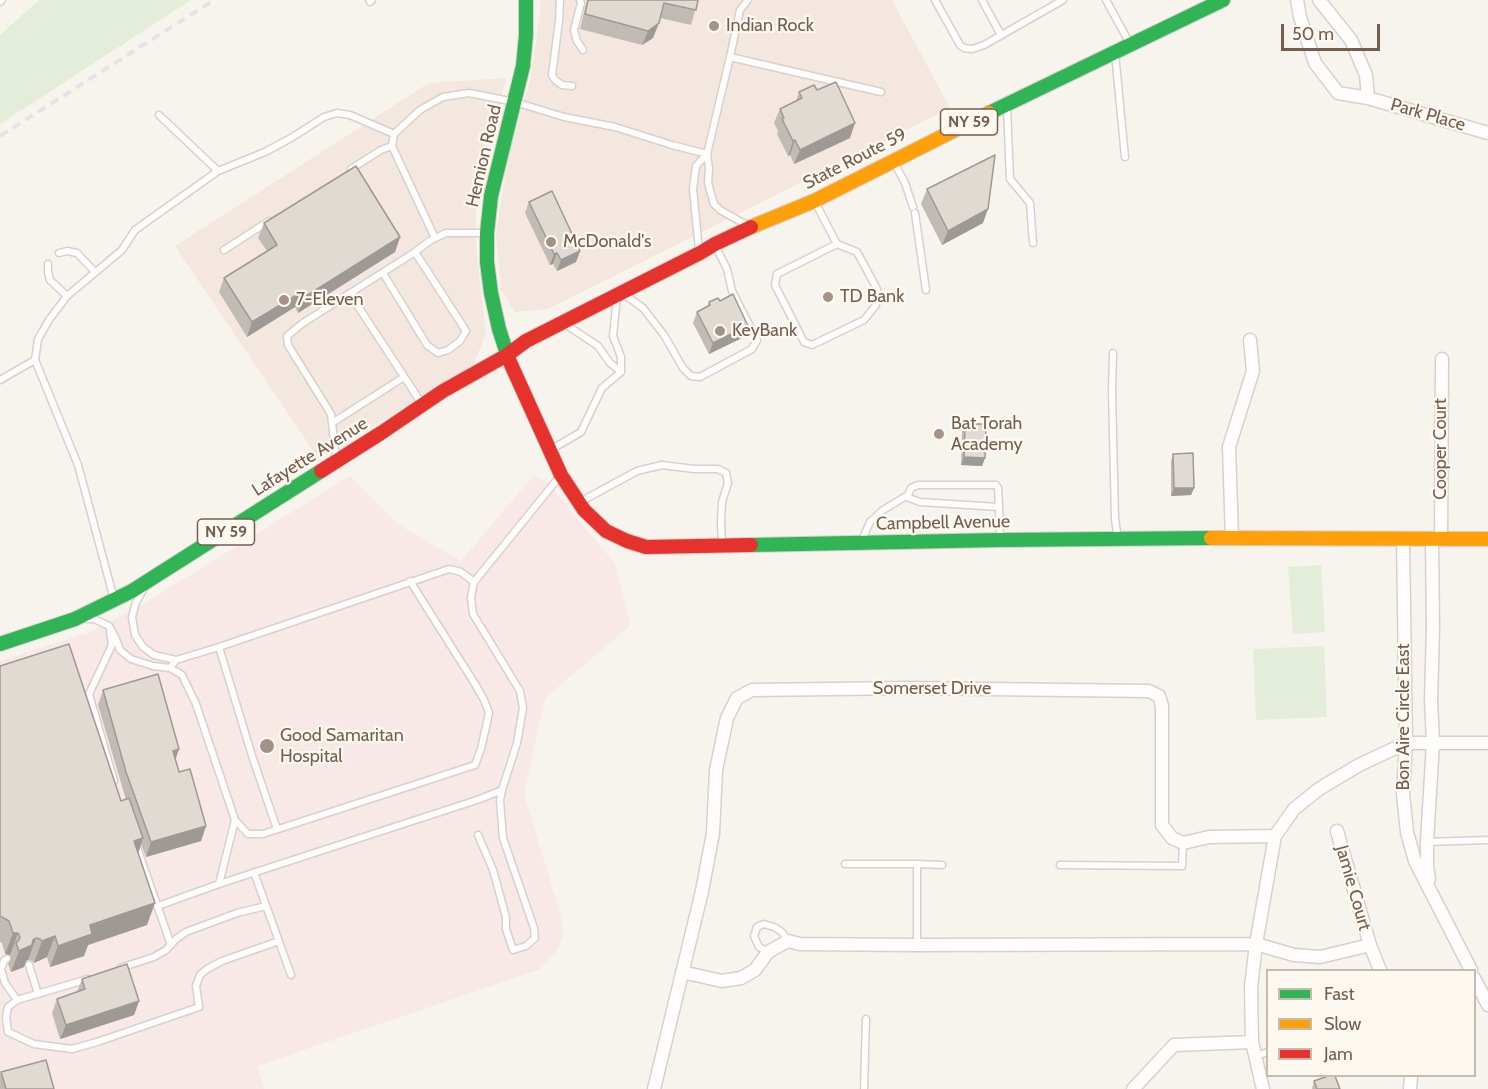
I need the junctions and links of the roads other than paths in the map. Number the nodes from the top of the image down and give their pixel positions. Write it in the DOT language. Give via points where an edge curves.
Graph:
graph roads {
  1 [pos="526,0"];
  2 [pos="560,0"];
  3 [pos="580,0"];
  4 [pos="748,0"];
  5 [pos="935,0"];
  6 [pos="982,0"];
  7 [pos="1063,0"];
  8 [pos="1106,0"];
  9 [pos="1223,0"];
  10 [pos="1297,0"];
  11 [pos="1319,0"];
  12 [pos="1001,35"];
  13 [pos="1130,45"];
  14 [pos="583,50"];
  15 [pos="1114,53"];
  16 [pos="730,57"];
  17 [pos="572,86"];
  18 [pos="881,92"];
  19 [pos="1368,98"];
  20 [pos="515,102"];
  21 [pos="1006,104"];
  22 [pos="159,115"];
  23 [pos="1488,133"];
  24 [pos="394,134"];
  25 [pos="392,146"];
  26 [pos="707,154"];
  27 [pos="1125,157"];
  28 [pos="894,160"];
  29 [pos="218,171"];
  30 [pos="342,175"];
  31 [pos="814,201"];
  32 [pos="273,219"];
  33 [pos="751,227"];
  34 [pos="487,232"];
  35 [pos="435,238"];
  36 [pos="1033,243"];
  37 [pos="715,244"];
  38 [pos="837,244"];
  39 [pos="224,250"];
  40 [pos="415,252"];
  41 [pos="60,253"];
  42 [pos="700,253"];
  43 [pos="48,264"];
  44 [pos="95,272"];
  45 [pos="383,273"];
  46 [pos="926,290"];
  47 [pos="350,294"];
  48 [pos="620,294"];
  49 [pos="67,296"];
  50 [pos="562,322"];
  51 [pos="1250,340"];
  52 [pos="1113,353"];
  53 [pos="507,355"];
  54 [pos="1442,359"];
  55 [pos="35,360"];
  56 [pos="621,372"];
  57 [pos="404,377"];
  58 [pos="0,380"];
  59 [pos="423,405"];
  60 [pos="332,423"];
  61 [pos="550,450"];
  62 [pos="337,461"];
  63 [pos="561,475"];
  64 [pos="908,495"];
  65 [pos="579,502"];
  66 [pos="999,507"];
  67 [pos="1232,538"];
  68 [pos="1118,539"];
  69 [pos="1436,539"];
  70 [pos="1488,539"];
  71 [pos="1000,540"];
  72 [pos="1404,540"];
  73 [pos="860,542"];
  74 [pos="722,545"];
  75 [pos="157,575"];
  76 [pos="410,581"];
  77 [pos="474,582"];
  78 [pos="114,599"];
  79 [pos="75,619"];
  80 [pos="109,626"];
  81 [pos="0,644"];
  82 [pos="219,648"];
  83 [pos="176,660"];
  84 [pos="170,668"];
  85 [pos="1406,743"];
  86 [pos="1433,743"];
  87 [pos="1488,743"];
  88 [pos="116,788"];
  89 [pos="502,790"];
  90 [pos="235,820"];
  91 [pos="277,829"];
  92 [pos="1337,831"];
  93 [pos="478,836"];
  94 [pos="1275,836"];
  95 [pos="1488,840"];
  96 [pos="134,841"];
  97 [pos="1427,842"];
  98 [pos="1183,843"];
  99 [pos="845,864"];
  100 [pos="917,864"];
  101 [pos="942,865"];
  102 [pos="1060,865"];
  103 [pos="254,872"];
  104 [pos="219,884"];
  105 [pos="1430,889"];
  106 [pos="158,906"];
  107 [pos="266,906"];
  108 [pos="279,941"];
  109 [pos="788,941"];
  110 [pos="1256,944"];
  111 [pos="171,945"];
  112 [pos="917,945"];
  113 [pos="1370,945"];
  114 [pos="768,952"];
  115 [pos="7,959"];
  116 [pos="29,965"];
  117 [pos="1380,969"];
  118 [pos="1470,969"];
  119 [pos="114,970"];
  120 [pos="682,972"];
  121 [pos="291,975"];
  122 [pos="96,976"];
  123 [pos="1476,982"];
  124 [pos="38,994"];
  125 [pos="17,1000"];
  126 [pos="1488,1005"];
  127 [pos="866,1019"];
  128 [pos="8,1032"];
  129 [pos="0,1034"];
  130 [pos="1252,1042"];
  131 [pos="1261,1054"];
  132 [pos="654,1089"];
  133 [pos="864,1089"];
  134 [pos="1132,1089"];
  135 [pos="1263,1089"];
  1 -- 20 [label="street, Hemion Road" via="523,66"];
  2 -- 17 [label="lane" via="552,75 562,85"];
  3 -- 14 [label="lane" via="574,30"];
  4 -- 16 [label="lane" via="740,10"];
  5 -- 12 [label="lane" via="964,48 972,50"];
  6 -- 12 [label="lane"];
  7 -- 12 [label="lane"];
  8 -- 13 [label="lane"];
  9 -- 13 [label="street, State Route 59 / NY 59"];
  10 -- 19 [label="street, Park Place" via="1315,63 1338,93"];
  11 -- 19 [label="street, Park Place" via="1351,40 1366,75"];
  13 -- 15 [label="street, State Route 59 / NY 59"];
  15 -- 21 [label="street, State Route 59 / NY 59"];
  15 -- 27 [label="lane"];
  16 -- 18 [label="lane"];
  16 -- 26 [label="lane"];
  19 -- 23 [label="street, Park Place"];
  20 -- 24 [label="lane" via="469,93 443,98 420,110"];
  20 -- 26 [label="lane"];
  20 -- 34 [label="street, Hemion Road" via="494,184"];
  21 -- 28 [label="street, State Route 59 / NY 59"];
  21 -- 36 [label="lane" via="1010,179 1030,203"];
  22 -- 29 [label="lane"];
  24 -- 25 [label="lane"];
  24 -- 29 [label="lane" via="337,113 265,152"];
  25 -- 30 [label="lane"];
  25 -- 35 [label="lane"];
  26 -- 33 [label="lane" via="708,183 714,204 726,215"];
  26 -- 42 [label="lane" via="696,166 693,189"];
  28 -- 31 [label="street, State Route 59 / NY 59"];
  28 -- 46 [label="lane" via="914,210"];
  29 -- 44 [label="lane" via="135,230 122,250"];
  31 -- 33 [label="street, State Route 59 / NY 59"];
  31 -- 38 [label="lane"];
  32 -- 39 [label="lane"];
  33 -- 37 [label="street, State Route 59 / NY 59"];
  34 -- 35 [label="lane" via="446,233"];
  34 -- 53 [label="street, Hemion Road" via="491,293"];
  35 -- 40 [label="lane"];
  37 -- 42 [label="street, State Route 59 / NY 59"];
  37 -- 48 [label="lane" via="728,269 732,291 757,340 752,349 721,366 700,377 691,376 643,308"];
  38 -- 38 [label="lane" via="857,252 877,289 876,305 864,320 812,345 804,342 775,285 777,274"];
  40 -- 45 [label="lane"];
  40 -- 45 [label="lane" via="466,331 448,350 438,353 427,345"];
  41 -- 44 [label="lane" via="76,253"];
  42 -- 48 [label="street, State Route 59 / NY 59"];
  43 -- 49 [label="lane" via="51,280"];
  44 -- 49 [label="lane"];
  45 -- 47 [label="lane"];
  47 -- 57 [label="lane"];
  47 -- 60 [label="lane" via="287,336 288,345 331,414"];
  48 -- 50 [label="street, State Route 59 / NY 59"];
  48 -- 56 [label="lane" via="613,336 621,357"];
  49 -- 55 [label="lane" via="38,339"];
  50 -- 53 [label="street, State Route 59 / NY 59"];
  50 -- 56 [label="lane" via="598,346"];
  51 -- 67 [label="street" via="1253,371 1229,447"];
  52 -- 68 [label="lane"];
  53 -- 59 [label="street, Lafayette Avenue / NY 59"];
  53 -- 61 [label="street, Campbell Avenue"];
  54 -- 69 [label="street, Cooper Court"];
  55 -- 58 [label="lane"];
  55 -- 78 [label="lane" via="78,465"];
  56 -- 61 [label="lane" via="602,388 581,432"];
  57 -- 59 [label="lane"];
  57 -- 60 [label="lane"];
  59 -- 62 [label="street, Lafayette Avenue / NY 59"];
  60 -- 62 [label="lane"];
  61 -- 63 [label="street, Campbell Avenue"];
  62 -- 75 [label="street, Lafayette Avenue / NY 59"];
  63 -- 65 [label="street, Campbell Avenue"];
  63 -- 77 [label="lane"];
  64 -- 66 [label="lane" via="920,502"];
  64 -- 66 [label="lane" via="918,485 996,485"];
  64 -- 73 [label="lane" via="870,522"];
  65 -- 74 [label="street, Campbell Avenue" via="606,531 646,547"];
  65 -- 74 [label="lane" via="637,471 662,465 718,469 726,473 728,483 722,502"];
  66 -- 71 [label="lane"];
  67 -- 68 [label="street, Campbell Avenue"];
  67 -- 72 [label="street, Campbell Avenue"];
  68 -- 71 [label="street, Campbell Avenue"];
  69 -- 70 [label="street, Campbell Avenue"];
  69 -- 72 [label="street, Campbell Avenue"];
  69 -- 86 [label="street, Bon Aire Circle East"];
  71 -- 73 [label="street, Campbell Avenue"];
  72 -- 85 [label="street, Bon Aire Circle East"];
  73 -- 74 [label="street, Campbell Avenue"];
  75 -- 78 [label="street, Lafayette Avenue / NY 59"];
  75 -- 83 [label="lane" via="136,602 132,617 135,635 154,655"];
  76 -- 77 [label="lane" via="449,569"];
  76 -- 82 [label="lane"];
  76 -- 91 [label="lane" via="489,712 474,765"];
  77 -- 89 [label="lane" via="473,614 520,691 523,708"];
  78 -- 79 [label="street, Lafayette Avenue / NY 59"];
  79 -- 80 [label="lane" via="94,619"];
  79 -- 81 [label="street, Lafayette Avenue / NY 59"];
  80 -- 84 [label="lane" via="120,650 131,659"];
  80 -- 88 [label="lane" via="112,645 89,693"];
  82 -- 83 [label="lane"];
  82 -- 91 [label="lane"];
  83 -- 84 [label="lane"];
  84 -- 90 [label="lane" via="182,675 196,704"];
  85 -- 86 [label="street"];
  85 -- 94 [label="street" via="1319,789 1294,809"];
  85 -- 105 [label="street, Bon Aire Circle East" via="1403,794 1407,832 1415,861"];
  86 -- 87 [label="street"];
  86 -- 97 [label="street, Bon Aire Circle East"];
  89 -- 93 [label="lane" via="503,838 534,928 535,939 526,946 513,950 493,870"];
  89 -- 103 [label="lane"];
  90 -- 91 [label="lane" via="248,834"];
  90 -- 104 [label="lane"];
  92 -- 113 [label="street, Jamie Court"];
  94 -- 98 [label="street" via="1209,837"];
  94 -- 110 [label="street"];
  95 -- 97 [label="lane"];
  96 -- 106 [label="lane"];
  97 -- 105 [label="street, Bon Aire Circle East"];
  98 -- 102 [label="lane" via="1182,866"];
  98 -- 120 [label="street, Somerset Drive" via="1172,838 1162,825 1162,706 1159,696 1149,691 752,690 737,698 727,718 716,770 713,834"];
  99 -- 100 [label="lane"];
  100 -- 101 [label="lane"];
  100 -- 112 [label="lane"];
  103 -- 104 [label="lane"];
  103 -- 107 [label="lane"];
  104 -- 106 [label="lane"];
  105 -- 118 [label="street, Bon Aire Circle East"];
  106 -- 111 [label="lane"];
  107 -- 108 [label="lane"];
  107 -- 111 [label="lane" via="186,932"];
  108 -- 121 [label="lane"];
  108 -- 128 [label="lane" via="207,969 196,986 199,1007 97,1042 72,1049 34,1044"];
  109 -- 112 [label="street"];
  109 -- 114 [label="street"];
  109 -- 114 [label="lane" via="774,927 757,927 754,936 759,947"];
  110 -- 112 [label="street"];
  110 -- 113 [label="street, Jamie Court" via="1294,955 1320,957"];
  110 -- 130 [label="street" via="1251,987"];
  111 -- 119 [label="lane" via="154,957"];
  113 -- 117 [label="street, Jamie Court"];
  114 -- 120 [label="street" via="755,970 741,978 722,981"];
  115 -- 125 [label="lane" via="1,969"];
  116 -- 124 [label="lane"];
  120 -- 132 [label="street, Somerset Drive"];
  122 -- 124 [label="lane"];
  123 -- 126 [label="street"];
  124 -- 125 [label="lane"];
  125 -- 128 [label="lane" via="8,1007"];
  127 -- 133 [label="lane"];
  128 -- 129 [label="lane"];
  130 -- 131 [label="street"];
  130 -- 134 [label="street" via="1174,1045"];
  131 -- 135 [label="street"];
}
